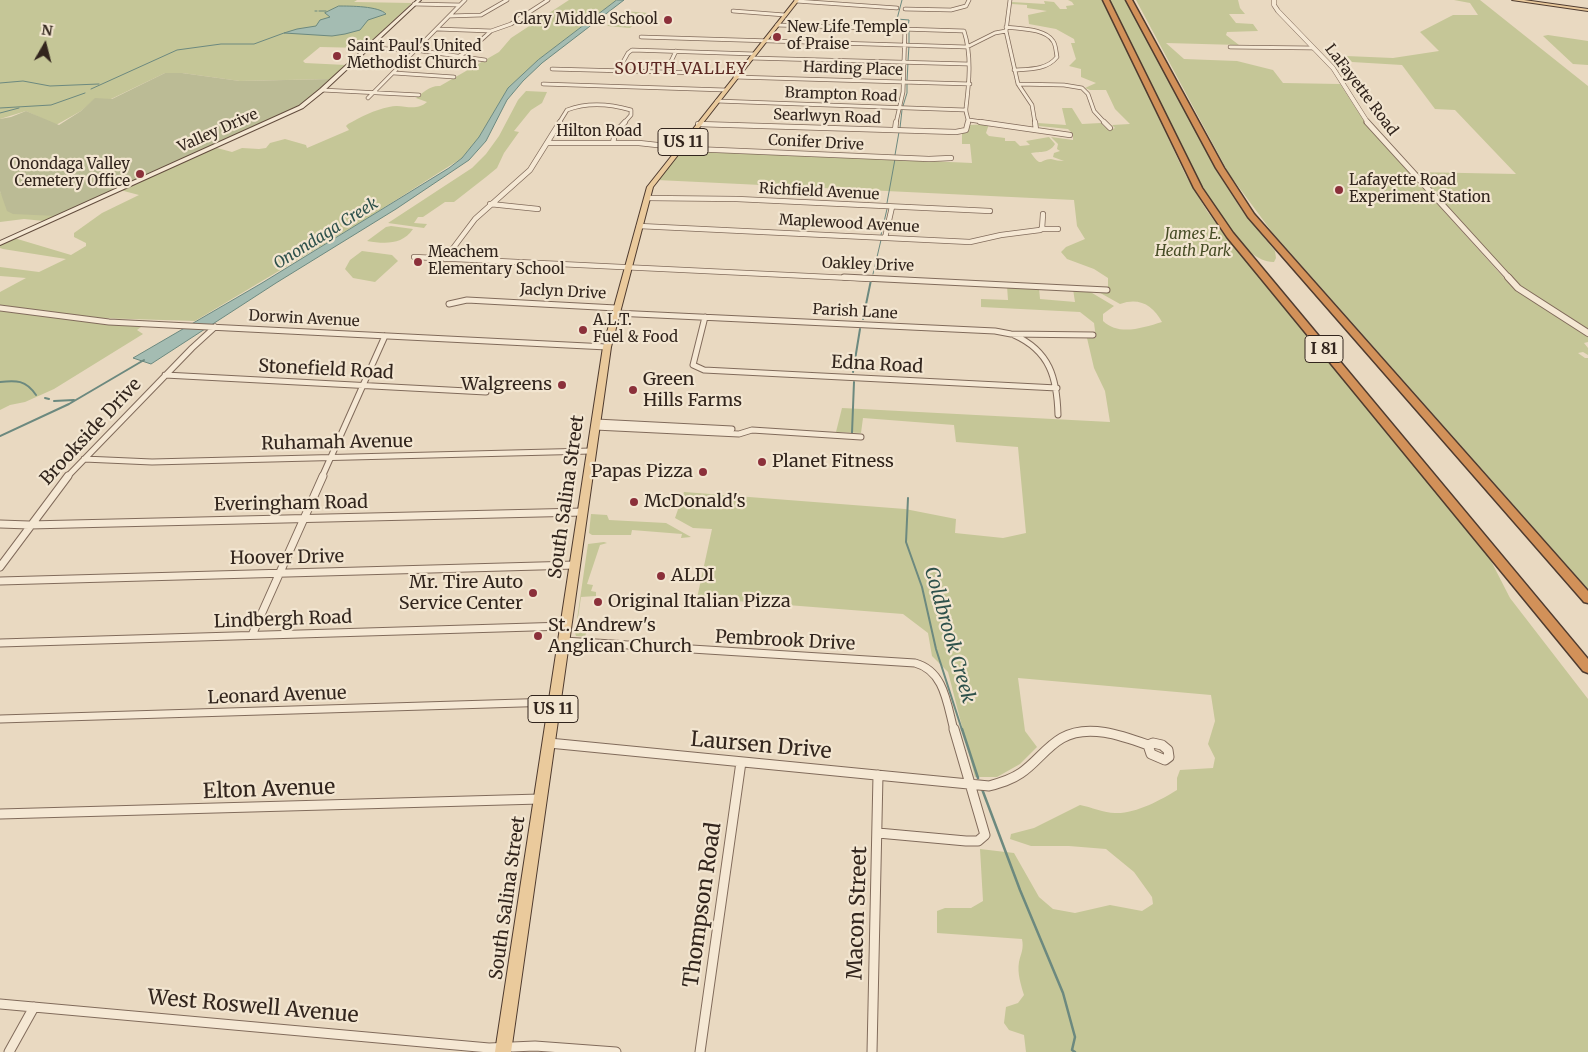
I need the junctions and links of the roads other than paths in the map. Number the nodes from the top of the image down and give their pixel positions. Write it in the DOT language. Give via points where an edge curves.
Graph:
graph roads {
  1 [pos="419,0"];
  2 [pos="466,0"];
  3 [pos="507,0"];
  4 [pos="548,0"];
  5 [pos="796,0"];
  6 [pos="858,0"];
  7 [pos="969,0"];
  8 [pos="1010,0"];
  9 [pos="1106,0"];
  10 [pos="1130,0"];
  11 [pos="1274,0"];
  12 [pos="1514,0"];
  13 [pos="414,4"];
  14 [pos="460,5"];
  15 [pos="856,5"];
  16 [pos="897,8"];
  17 [pos="905,9"];
  18 [pos="931,10"];
  19 [pos="1588,10"];
  20 [pos="734,11"];
  21 [pos="785,15"];
  22 [pos="450,16"];
  23 [pos="777,25"];
  24 [pos="905,28"];
  25 [pos="437,29"];
  26 [pos="1006,29"];
  27 [pos="491,31"];
  28 [pos="641,37"];
  29 [pos="764,41"];
  30 [pos="906,45"];
  31 [pos="967,47"];
  32 [pos="1230,47"];
  33 [pos="366,48"];
  34 [pos="1313,48"];
  35 [pos="415,50"];
  36 [pos="676,52"];
  37 [pos="459,56"];
  38 [pos="752,56"];
  39 [pos="484,60"];
  40 [pos="905,62"];
  41 [pos="968,64"];
  42 [pos="552,69"];
  43 [pos="1014,70"];
  44 [pos="618,71"];
  45 [pos="666,72"];
  46 [pos="394,73"];
  47 [pos="736,76"];
  48 [pos="454,77"];
  49 [pos="903,82"];
  50 [pos="543,84"];
  51 [pos="970,84"];
  52 [pos="1018,84"];
  53 [pos="322,90"];
  54 [pos="725,90"];
  55 [pos="375,92"];
  56 [pos="419,94"];
  57 [pos="368,98"];
  58 [pos="717,101"];
  59 [pos="898,108"];
  60 [pos="965,110"];
  61 [pos="969,120"];
  62 [pos="698,124"];
  63 [pos="1110,128"];
  64 [pos="895,130"];
  65 [pos="1036,130"];
  66 [pos="1070,135"];
  67 [pos="547,143"];
  68 [pos="612,143"];
  69 [pos="680,146"];
  70 [pos="951,158"];
  71 [pos="647,198"];
  72 [pos="490,204"];
  73 [pos="892,206"];
  74 [pos="538,209"];
  75 [pos="990,211"];
  76 [pos="1043,214"];
  77 [pos="639,226"];
  78 [pos="1041,229"];
  79 [pos="1058,229"];
  80 [pos="885,238"];
  81 [pos="0,243"];
  82 [pos="414,257"];
  83 [pos="445,259"];
  84 [pos="628,267"];
  85 [pos="1107,290"];
  86 [pos="449,304"];
  87 [pos="0,308"];
  88 [pos="616,310"];
  89 [pos="705,317"];
  90 [pos="215,327"];
  91 [pos="1588,333"];
  92 [pos="1010,334"];
  93 [pos="1093,335"];
  94 [pos="384,336"];
  95 [pos="607,347"];
  96 [pos="165,375"];
  97 [pos="361,386"];
  98 [pos="1056,388"];
  99 [pos="486,392"];
  100 [pos="1058,415"];
  101 [pos="596,425"];
  102 [pos="745,432"];
  103 [pos="861,438"];
  104 [pos="592,451"];
  105 [pos="330,458"];
  106 [pos="84,459"];
  107 [pos="582,512"];
  108 [pos="304,518"];
  109 [pos="0,524"];
  110 [pos="29,525"];
  111 [pos="575,565"];
  112 [pos="0,567"];
  113 [pos="280,574"];
  114 [pos="0,581"];
  115 [pos="1588,599"];
  116 [pos="566,626"];
  117 [pos="252,635"];
  118 [pos="564,641"];
  119 [pos="0,643"];
  120 [pos="1588,668"];
  121 [pos="554,702"];
  122 [pos="0,719"];
  123 [pos="548,744"];
  124 [pos="1148,745"];
  125 [pos="741,762"];
  126 [pos="878,775"];
  127 [pos="970,784"];
  128 [pos="540,799"];
  129 [pos="0,814"];
  130 [pos="878,833"];
  131 [pos="0,1004"];
  132 [pos="34,1007"];
  133 [pos="503,1050"];
  134 [pos="9,1052"];
  135 [pos="616,1052"];
  136 [pos="700,1052"];
  137 [pos="872,1052"];
  1 -- 13 [label="main road, Valley Drive"];
  2 -- 14 [label="street"];
  3 -- 22 [label="street" via="481,15"];
  4 -- 27 [label="street" via="511,24"];
  5 -- 15 [label="street"];
  5 -- 21 [label="main road, South Salina Street / US 11"];
  6 -- 15 [label="street"];
  7 -- 18 [label="street" via="959,9"];
  8 -- 26 [label="street"];
  9 -- 120 [label="highway, I 81" via="1181,156 1213,212 1264,278"];
  10 -- 115 [label="highway, I 81" via="1220,168 1251,215"];
  11 -- 34 [label="street, LaFayette Road" via="1278,11"];
  12 -- 19 [label="main road"];
  13 -- 14 [label="street"];
  13 -- 33 [label="main road, Valley Drive"];
  14 -- 22 [label="street"];
  15 -- 16 [label="street"];
  17 -- 18 [label="street"];
  20 -- 21 [label="street"];
  21 -- 23 [label="main road, South Salina Street / US 11"];
  22 -- 25 [label="street"];
  23 -- 24 [label="street"];
  23 -- 29 [label="main road, South Salina Street / US 11"];
  24 -- 30 [label="street"];
  24 -- 31 [label="street" via="962,30"];
  25 -- 27 [label="street"];
  25 -- 35 [label="street"];
  26 -- 31 [label="street" via="992,33 980,44"];
  26 -- 43 [label="street"];
  26 -- 43 [label="street" via="1035,32 1050,38 1057,57 1054,62 1040,67"];
  27 -- 37 [label="street"];
  28 -- 29 [label="street"];
  29 -- 30 [label="street"];
  29 -- 38 [label="main road, South Salina Street / US 11"];
  30 -- 31 [label="street"];
  30 -- 40 [label="street"];
  31 -- 41 [label="street"];
  32 -- 34 [label="street"];
  33 -- 35 [label="street"];
  33 -- 53 [label="main road, Valley Drive"];
  34 -- 91 [label="street, LaFayette Road" via="1333,68 1374,132 1498,268 1520,289"];
  35 -- 37 [label="street"];
  35 -- 46 [label="street"];
  36 -- 38 [label="street"];
  36 -- 44 [label="street" via="632,50"];
  36 -- 45 [label="street"];
  37 -- 39 [label="street"];
  38 -- 40 [label="street"];
  38 -- 47 [label="main road, South Salina Street / US 11"];
  40 -- 41 [label="street"];
  40 -- 49 [label="street"];
  41 -- 51 [label="street"];
  42 -- 44 [label="street, Harding Place"];
  43 -- 52 [label="street"];
  44 -- 45 [label="street, Harding Place"];
  45 -- 47 [label="street, Harding Place"];
  46 -- 48 [label="street"];
  46 -- 55 [label="street"];
  47 -- 49 [label="street, Harding Place"];
  47 -- 54 [label="main road, South Salina Street / US 11"];
  49 -- 51 [label="street, Harding Place"];
  49 -- 59 [label="street"];
  50 -- 54 [label="street"];
  51 -- 60 [label="street"];
  52 -- 63 [label="street" via="1082,88 1094,110"];
  52 -- 65 [label="street" via="1032,105"];
  53 -- 55 [label="street"];
  53 -- 81 [label="main road, Valley Drive" via="306,104 284,115"];
  54 -- 58 [label="main road, South Salina Street / US 11"];
  55 -- 56 [label="street"];
  55 -- 57 [label="street"];
  58 -- 59 [label="street, Brampton Road"];
  58 -- 62 [label="main road, South Salina Street / US 11"];
  59 -- 60 [label="street, Brampton Road"];
  59 -- 64 [label="street"];
  60 -- 61 [label="street"];
  61 -- 64 [label="street, Searlwyn Road" via="966,130 956,132"];
  61 -- 65 [label="street"];
  62 -- 64 [label="street, Searlwyn Road"];
  62 -- 69 [label="main road, South Salina Street / US 11"];
  65 -- 66 [label="street"];
  67 -- 68 [label="street, Hilton Road"];
  67 -- 68 [label="street" via="560,119 570,109 592,106 630,109 631,116 615,132"];
  67 -- 72 [label="street" via="530,170"];
  68 -- 69 [label="street, Hilton Road"];
  69 -- 70 [label="street, Conifer Drive"];
  69 -- 71 [label="main road, South Salina Street / US 11" via="652,182"];
  71 -- 73 [label="street, Richfield Avenue"];
  71 -- 77 [label="main road, South Salina Street / US 11"];
  72 -- 74 [label="street"];
  72 -- 83 [label="street"];
  73 -- 75 [label="street, Richfield Avenue"];
  73 -- 80 [label="street"];
  76 -- 78 [label="street"];
  77 -- 80 [label="street, Maplewood Avenue"];
  77 -- 84 [label="main road, South Salina Street / US 11"];
  78 -- 79 [label="street, Maplewood Avenue"];
  78 -- 80 [label="street, Maplewood Avenue" via="970,242"];
  82 -- 83 [label="street, Oakley Drive"];
  83 -- 84 [label="street, Oakley Drive"];
  84 -- 85 [label="street, Oakley Drive"];
  84 -- 88 [label="main road, South Salina Street / US 11"];
  86 -- 88 [label="street, Jaclyn Drive" via="467,300"];
  87 -- 90 [label="street, Dorwin Avenue" via="110,322"];
  88 -- 89 [label="street, Parish Lane"];
  88 -- 95 [label="main road, South Salina Street / US 11"];
  89 -- 92 [label="street, Parish Lane" via="986,330"];
  89 -- 98 [label="street, Edna Road" via="693,365 697,368"];
  90 -- 94 [label="street, Dorwin Avenue"];
  90 -- 96 [label="street, Brookside Drive"];
  92 -- 93 [label="street, Parish Lane"];
  92 -- 98 [label="street" via="1031,343 1040,351"];
  94 -- 95 [label="street, Dorwin Avenue"];
  94 -- 97 [label="street"];
  95 -- 101 [label="main road, South Salina Street / US 11"];
  96 -- 97 [label="street, Stonefield Road"];
  96 -- 106 [label="street, Brookside Drive"];
  97 -- 99 [label="street, Stonefield Road"];
  97 -- 105 [label="street"];
  98 -- 100 [label="street"];
  101 -- 102 [label="street"];
  101 -- 104 [label="main road, South Salina Street / US 11"];
  102 -- 103 [label="street"];
  104 -- 105 [label="street, Ruhamah Avenue"];
  104 -- 107 [label="main road, South Salina Street / US 11"];
  105 -- 106 [label="street, Ruhamah Avenue" via="152,462"];
  105 -- 108 [label="street"];
  106 -- 110 [label="street, Brookside Drive"];
  107 -- 108 [label="street, Everingham Road"];
  107 -- 111 [label="main road, South Salina Street / US 11"];
  108 -- 110 [label="street, Everingham Road"];
  108 -- 113 [label="street"];
  109 -- 110 [label="street, Everingham Road"];
  110 -- 112 [label="street, Brookside Drive"];
  111 -- 113 [label="street, Hoover Drive"];
  111 -- 116 [label="main road, South Salina Street / US 11"];
  113 -- 114 [label="street, Hoover Drive"];
  113 -- 117 [label="street"];
  116 -- 117 [label="street, Lindbergh Road"];
  116 -- 118 [label="main road, South Salina Street / US 11"];
  117 -- 119 [label="street, Lindbergh Road"];
  118 -- 121 [label="main road, South Salina Street / US 11"];
  118 -- 127 [label="street, Pembrook Drive" via="926,666 940,681"];
  121 -- 122 [label="street, Leonard Avenue"];
  121 -- 123 [label="main road, South Salina Street / US 11"];
  123 -- 125 [label="street, Laursen Drive"];
  123 -- 128 [label="main road, South Salina Street / US 11"];
  124 -- 127 [label="street, Laursen Drive" via="1101,732 1066,735 1021,774 1006,782 989,786"];
  125 -- 126 [label="street, Laursen Drive"];
  125 -- 136 [label="street, Thompson Road"];
  126 -- 127 [label="street, Laursen Drive"];
  126 -- 130 [label="street, Macon Street"];
  127 -- 130 [label="street" via="984,828 982,840"];
  128 -- 129 [label="street, Elton Avenue"];
  128 -- 133 [label="main road, South Salina Street / US 11"];
  130 -- 137 [label="street, Macon Street"];
  131 -- 132 [label="street, West Roswell Avenue"];
  132 -- 133 [label="street, West Roswell Avenue"];
  132 -- 134 [label="street"];
  133 -- 135 [label="street, West Roswell Avenue" via="535,1046"];
}
